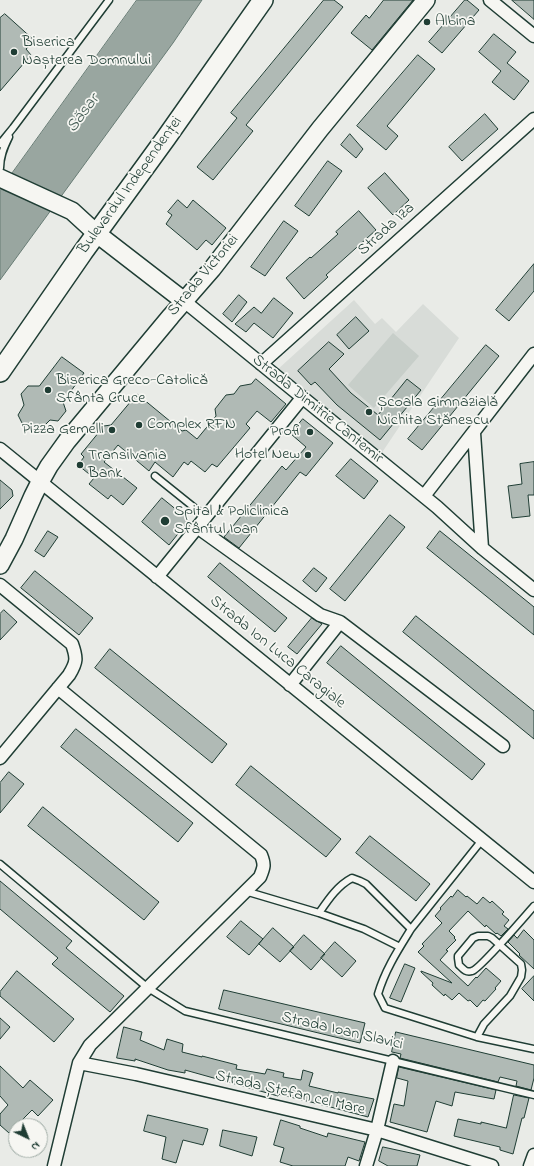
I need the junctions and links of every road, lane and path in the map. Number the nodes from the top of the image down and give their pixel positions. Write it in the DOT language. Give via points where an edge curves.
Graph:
graph roads {
  1 [pos="109,0"];
  2 [pos="263,0"];
  3 [pos="426,0"];
  4 [pos="490,0"];
  5 [pos="534,36"];
  6 [pos="534,119"];
  7 [pos="14,128"];
  8 [pos="0,144"];
  9 [pos="0,174"];
  10 [pos="96,233"];
  11 [pos="184,302"];
  12 [pos="534,354"];
  13 [pos="261,364"];
  14 [pos="0,372"];
  15 [pos="302,398"];
  16 [pos="474,433"];
  17 [pos="0,449"];
  18 [pos="155,476"];
  19 [pos="40,482"];
  20 [pos="424,496"];
  21 [pos="206,517"];
  22 [pos="197,527"];
  23 [pos="482,548"];
  24 [pos="0,565"];
  25 [pos="157,577"];
  26 [pos="0,585"];
  27 [pos="534,590"];
  28 [pos="340,622"];
  29 [pos="290,685"];
  30 [pos="58,688"];
  31 [pos="503,746"];
  32 [pos="0,758"];
  33 [pos="482,840"];
  34 [pos="0,864"];
  35 [pos="534,882"];
  36 [pos="245,891"];
  37 [pos="534,906"];
  38 [pos="319,913"];
  39 [pos="412,929"];
  40 [pos="499,944"];
  41 [pos="400,947"];
  42 [pos="148,988"];
  43 [pos="477,1037"];
  44 [pos="534,1049"];
  45 [pos="394,1060"];
  46 [pos="79,1063"];
  47 [pos="534,1095"];
  48 [pos="376,1130"];
  49 [pos="534,1155"];
  50 [pos="54,1166"];
  51 [pos="366,1166"];
  52 [pos="492,1166"];
  53 [pos="530,1166"];
  1 -- 7 [label="lane"];
  2 -- 10 [label="main road, Bulevardul Independenței"];
  3 -- 11 [label="street, Strada Victoriei" via="320,129"];
  4 -- 5 [label="street"];
  6 -- 13 [label="street, Strada Iza"];
  7 -- 8 [label="lane"];
  7 -- 9 [label="lane" via="3,150"];
  9 -- 10 [label="street, Strada Dimitrie Cantemir" via="72,211"];
  10 -- 11 [label="street, Strada Dimitrie Cantemir"];
  10 -- 14 [label="main road, Bulevardul Independenței"];
  11 -- 13 [label="street, Strada Dimitrie Cantemir"];
  11 -- 19 [label="street, Strada Victoriei" via="67,441"];
  12 -- 16 [label="street"];
  13 -- 15 [label="street, Strada Dimitrie Cantemir"];
  15 -- 20 [label="street, Strada Dimitrie Cantemir"];
  15 -- 21 [label="street"];
  16 -- 20 [label="street"];
  16 -- 23 [label="street"];
  17 -- 19 [label="street, Strada Ion Luca Caragiale"];
  18 -- 21 [label="lane"];
  19 -- 24 [label="street, Strada Victoriei"];
  19 -- 25 [label="street, Strada Ion Luca Caragiale"];
  20 -- 23 [label="street, Strada Dimitrie Cantemir"];
  21 -- 22 [label="street"];
  22 -- 25 [label="street"];
  22 -- 28 [label="street" via="320,615"];
  23 -- 27 [label="street, Strada Dimitrie Cantemir"];
  25 -- 29 [label="street, Strada Ion Luca Caragiale"];
  26 -- 30 [label="street" via="72,644 76,655 75,666"];
  28 -- 29 [label="street"];
  28 -- 31 [label="street"];
  29 -- 33 [label="street, Strada Ion Luca Caragiale"];
  30 -- 32 [label="street"];
  30 -- 36 [label="street" via="261,855 264,868 260,877"];
  33 -- 35 [label="street, Strada Ion Luca Caragiale"];
  33 -- 39 [label="lane"];
  34 -- 42 [label="lane, Strada Ioan Slavici"];
  36 -- 38 [label="lane"];
  36 -- 42 [label="street"];
  37 -- 40 [label="lane"];
  38 -- 39 [label="lane" via="337,890 352,878 366,884"];
  38 -- 41 [label="lane" via="364,929"];
  39 -- 41 [label="lane"];
  40 -- 40 [label="lane" via="488,936 473,938 460,953 458,965 465,971 474,970"];
  40 -- 43 [label="lane" via="521,964 521,977 510,996 484,1024"];
  41 -- 43 [label="lane" via="378,994 385,1008"];
  42 -- 45 [label="lane, Strada Ioan Slavici" via="185,1011"];
  42 -- 46 [label="street" via="90,1045"];
  43 -- 44 [label="lane"];
  45 -- 47 [label="lane, Strada Ioan Slavici"];
  45 -- 48 [label="street"];
  46 -- 48 [label="street, Strada Ștefan cel Mare"];
  46 -- 50 [label="street"];
  48 -- 51 [label="street"];
  48 -- 52 [label="street, Strada Ștefan cel Mare"];
  49 -- 53 [label="street"];
}
